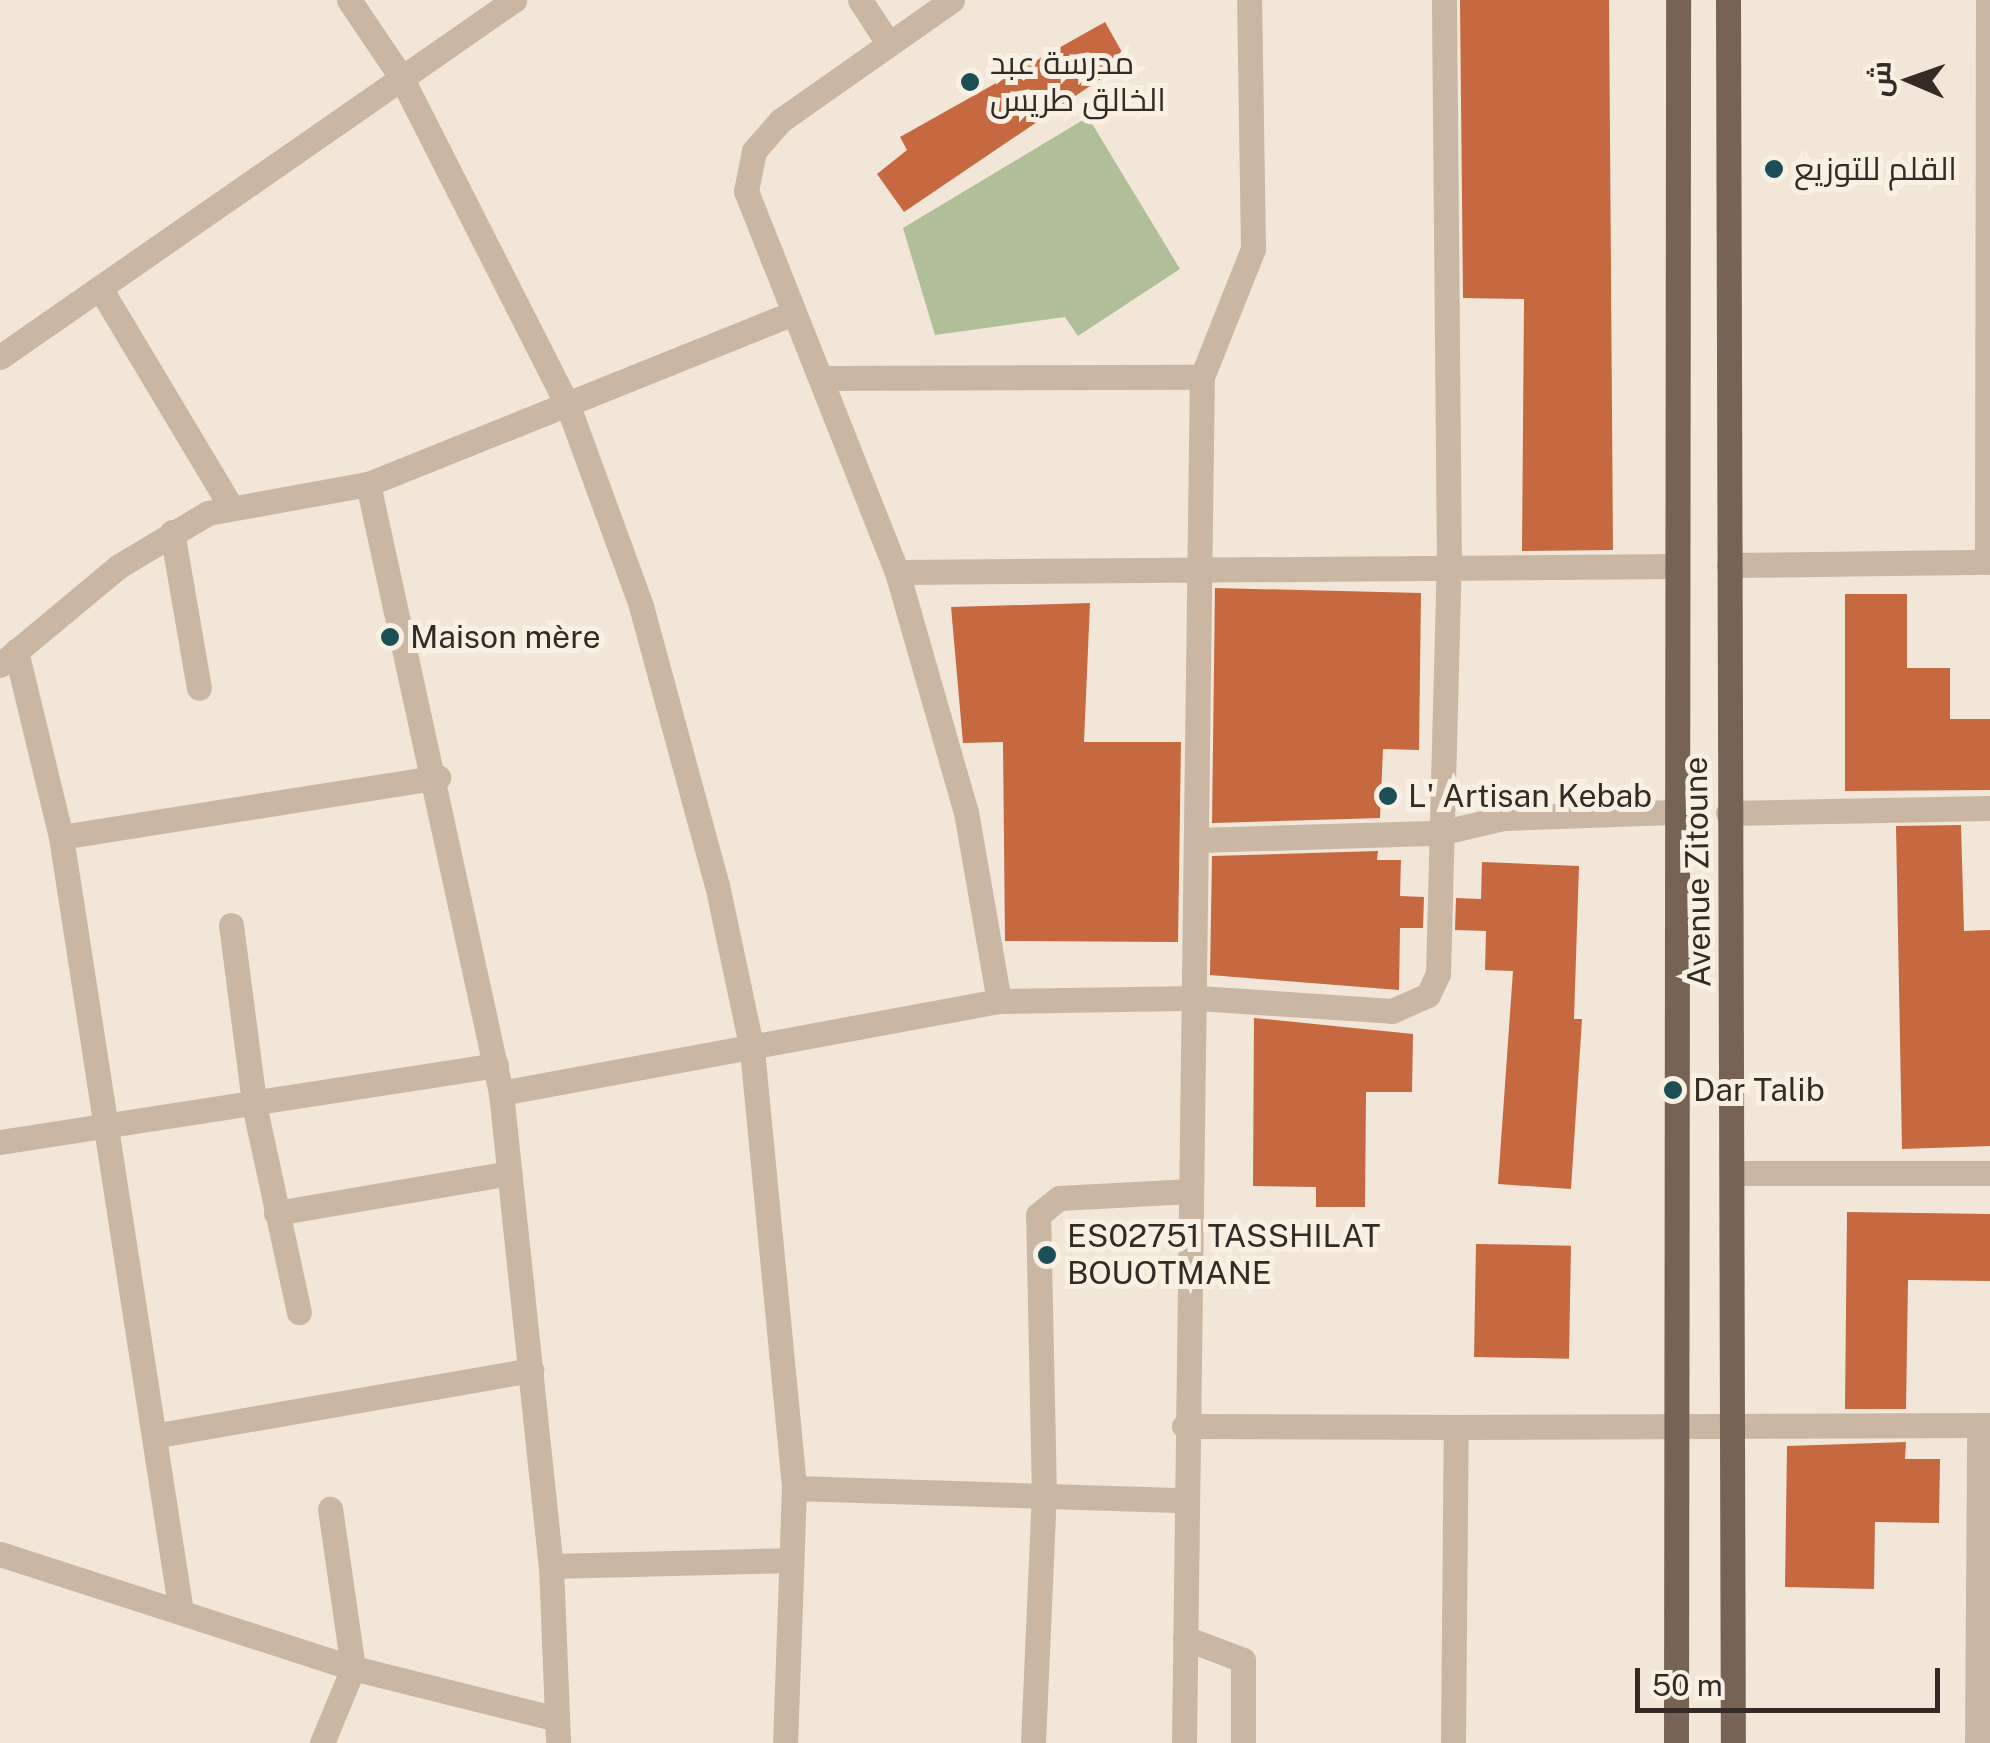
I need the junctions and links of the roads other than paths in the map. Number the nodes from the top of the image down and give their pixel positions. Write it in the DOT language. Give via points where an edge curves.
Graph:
graph roads {
  1 [pos="349,0"];
  2 [pos="514,0"];
  3 [pos="860,0"];
  4 [pos="952,0"];
  5 [pos="1249,0"];
  6 [pos="1444,0"];
  7 [pos="1678,0"];
  8 [pos="1728,0"];
  9 [pos="1988,0"];
  10 [pos="888,42"];
  11 [pos="401,78"];
  12 [pos="1989,185"];
  13 [pos="100,288"];
  14 [pos="789,315"];
  15 [pos="0,357"];
  16 [pos="1989,366"];
  17 [pos="824,378"];
  18 [pos="1202,378"];
  19 [pos="568,406"];
  20 [pos="368,484"];
  21 [pos="230,507"];
  22 [pos="172,532"];
  23 [pos="1988,562"];
  24 [pos="1729,564"];
  25 [pos="1449,566"];
  26 [pos="1677,566"];
  27 [pos="896,572"];
  28 [pos="1197,573"];
  29 [pos="8,658"];
  30 [pos="198,688"];
  31 [pos="438,777"];
  32 [pos="1990,808"];
  33 [pos="1674,812"];
  34 [pos="1728,813"];
  35 [pos="1439,833"];
  36 [pos="61,838"];
  37 [pos="1198,840"];
  38 [pos="231,925"];
  39 [pos="1198,998"];
  40 [pos="998,1001"];
  41 [pos="752,1050"];
  42 [pos="496,1066"];
  43 [pos="501,1093"];
  44 [pos="255,1110"];
  45 [pos="109,1132"];
  46 [pos="0,1142"];
  47 [pos="510,1173"];
  48 [pos="1738,1173"];
  49 [pos="1990,1173"];
  50 [pos="1191,1191"];
  51 [pos="276,1214"];
  52 [pos="298,1312"];
  53 [pos="530,1370"];
  54 [pos="1735,1421"];
  55 [pos="1672,1425"];
  56 [pos="1984,1425"];
  57 [pos="1184,1426"];
  58 [pos="1456,1427"];
  59 [pos="159,1435"];
  60 [pos="794,1488"];
  61 [pos="1044,1496"];
  62 [pos="1185,1500"];
  63 [pos="330,1509"];
  64 [pos="0,1554"];
  65 [pos="790,1560"];
  66 [pos="552,1566"];
  67 [pos="181,1612"];
  68 [pos="1983,1612"];
  69 [pos="1185,1638"];
  70 [pos="353,1668"];
  71 [pos="558,1731"];
  72 [pos="322,1743"];
  73 [pos="785,1743"];
  74 [pos="1033,1743"];
  75 [pos="1184,1743"];
  76 [pos="1243,1743"];
  77 [pos="1453,1743"];
  78 [pos="1676,1743"];
  79 [pos="1733,1743"];
  80 [pos="1977,1743"];
  1 -- 11 [label="street"];
  2 -- 11 [label="street"];
  3 -- 10 [label="street"];
  4 -- 10 [label="street"];
  5 -- 18 [label="street" via="1254,249"];
  6 -- 25 [label="street"];
  7 -- 26 [label="main road, Avenue Zitoune"];
  8 -- 24 [label="main road, Avenue Zitoune"];
  9 -- 12 [label="street"];
  10 -- 14 [label="street" via="780,121 747,170 754,220"];
  11 -- 13 [label="street"];
  11 -- 19 [label="street"];
  12 -- 16 [label="street"];
  13 -- 15 [label="street"];
  13 -- 21 [label="street"];
  14 -- 17 [label="street"];
  14 -- 19 [label="street"];
  16 -- 23 [label="street"];
  17 -- 18 [label="street"];
  17 -- 27 [label="street"];
  18 -- 28 [label="street"];
  19 -- 20 [label="street"];
  19 -- 41 [label="street" via="690,776"];
  20 -- 21 [label="street"];
  20 -- 31 [label="street"];
  21 -- 22 [label="street"];
  22 -- 29 [label="street"];
  22 -- 30 [label="street"];
  23 -- 24 [label="street"];
  24 -- 34 [label="main road, Avenue Zitoune"];
  25 -- 26 [label="street"];
  25 -- 28 [label="street"];
  25 -- 35 [label="street"];
  26 -- 33 [label="main road, Avenue Zitoune"];
  27 -- 28 [label="street"];
  27 -- 40 [label="street" via="966,812"];
  28 -- 37 [label="street"];
  29 -- 36 [label="street"];
  31 -- 36 [label="street"];
  31 -- 42 [label="street"];
  32 -- 34 [label="street"];
  33 -- 35 [label="street" via="1504,818"];
  33 -- 55 [label="main road, Avenue Zitoune"];
  34 -- 48 [label="main road, Avenue Zitoune"];
  35 -- 37 [label="street"];
  35 -- 39 [label="street" via="1438,974 1414,1004 1392,1012"];
  36 -- 45 [label="street"];
  37 -- 39 [label="street"];
  38 -- 44 [label="street"];
  39 -- 40 [label="street"];
  39 -- 50 [label="street"];
  40 -- 41 [label="street"];
  41 -- 43 [label="street"];
  41 -- 60 [label="street"];
  42 -- 43 [label="street"];
  42 -- 44 [label="street"];
  43 -- 47 [label="street"];
  44 -- 45 [label="street"];
  44 -- 51 [label="street"];
  45 -- 46 [label="street"];
  45 -- 59 [label="street"];
  47 -- 51 [label="street"];
  47 -- 53 [label="street"];
  48 -- 49 [label="street"];
  48 -- 54 [label="main road, Avenue Zitoune"];
  50 -- 57 [label="street"];
  50 -- 61 [label="street" via="1059,1198 1038,1215"];
  51 -- 52 [label="street"];
  53 -- 59 [label="street"];
  53 -- 66 [label="street"];
  54 -- 55 [label="street"];
  54 -- 56 [label="street"];
  54 -- 79 [label="main road, Avenue Zitoune"];
  55 -- 58 [label="street"];
  55 -- 78 [label="main road, Avenue Zitoune"];
  56 -- 68 [label="street"];
  57 -- 58 [label="street"];
  57 -- 62 [label="street"];
  58 -- 77 [label="street"];
  59 -- 67 [label="street"];
  60 -- 61 [label="street"];
  60 -- 65 [label="street"];
  61 -- 62 [label="street"];
  61 -- 74 [label="street"];
  62 -- 69 [label="street"];
  63 -- 70 [label="street"];
  64 -- 67 [label="street"];
  65 -- 66 [label="street"];
  65 -- 73 [label="street"];
  66 -- 71 [label="street"];
  67 -- 70 [label="street"];
  68 -- 80 [label="street"];
  69 -- 75 [label="street"];
  69 -- 76 [label="street" via="1243,1660"];
  70 -- 71 [label="street"];
  70 -- 72 [label="street"];
}
